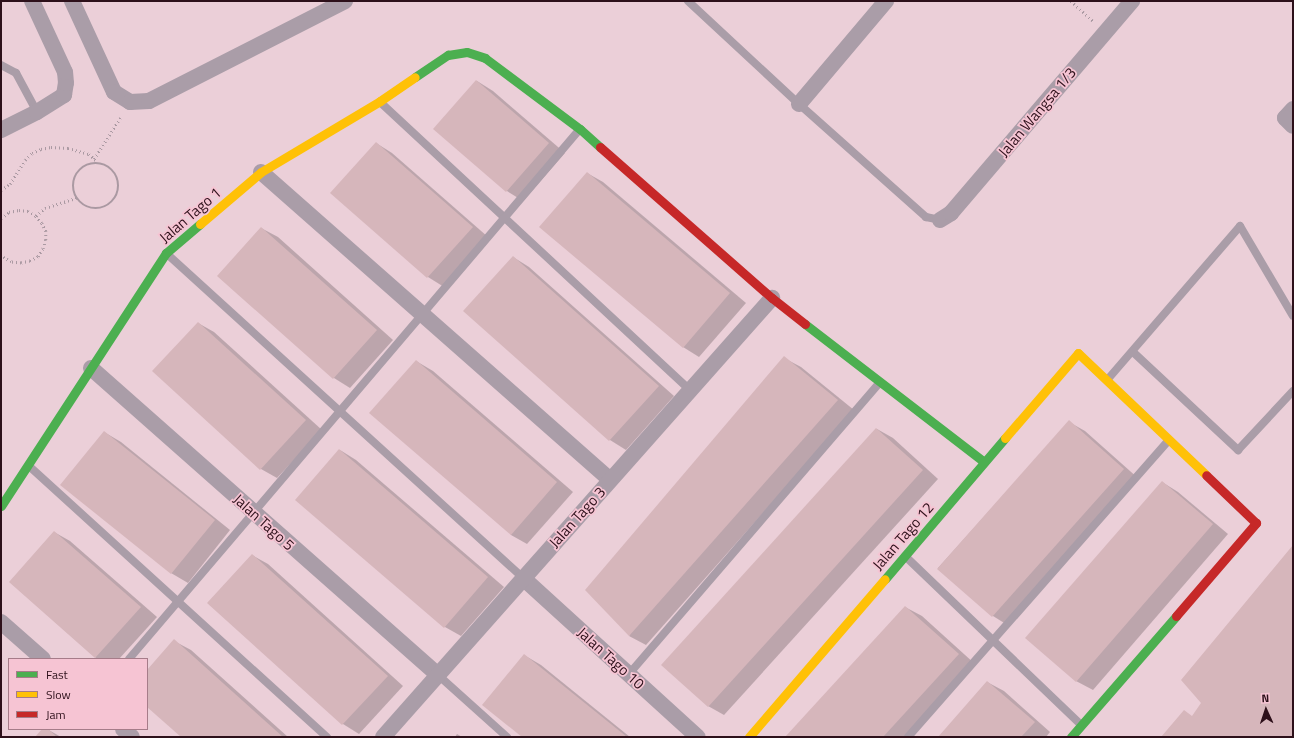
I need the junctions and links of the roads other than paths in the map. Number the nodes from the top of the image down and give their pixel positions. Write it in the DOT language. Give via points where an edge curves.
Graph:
graph roads {
  1 [pos="32,1"];
  2 [pos="72,1"];
  3 [pos="345,1"];
  4 [pos="688,1"];
  5 [pos="886,1"];
  6 [pos="1132,1"];
  7 [pos="1,65"];
  8 [pos="380,101"];
  9 [pos="799,104"];
  10 [pos="37,112"];
  11 [pos="580,129"];
  12 [pos="1,130"];
  13 [pos="261,172"];
  14 [pos="504,218"];
  15 [pos="940,220"];
  16 [pos="166,253"];
  17 [pos="772,298"];
  18 [pos="422,315"];
  19 [pos="1293,316"];
  20 [pos="1132,352"];
  21 [pos="91,368"];
  22 [pos="1107,381"];
  23 [pos="880,382"];
  24 [pos="690,390"];
  25 [pos="1293,390"];
  26 [pos="340,411"];
  27 [pos="1169,440"];
  28 [pos="984,462"];
  29 [pos="28,465"];
  30 [pos="610,480"];
  31 [pos="1,506"];
  32 [pos="254,512"];
  33 [pos="904,555"];
  34 [pos="523,578"];
  35 [pos="178,601"];
  36 [pos="1,622"];
  37 [pos="993,640"];
  38 [pos="42,658"];
  39 [pos="130,658"];
  40 [pos="629,674"];
  41 [pos="438,675"];
  42 [pos="1081,725"];
  43 [pos="124,730"];
  44 [pos="132,737"];
  45 [pos="327,737"];
  46 [pos="383,737"];
  47 [pos="507,737"];
  48 [pos="698,737"];
  49 [pos="749,737"];
  50 [pos="908,737"];
  51 [pos="1070,737"];
  1 -- 10 [label="street" via="65,72 66,83 64,95"];
  2 -- 3 [label="street" via="114,92 130,102 150,101"];
  4 -- 9 [label="lane"];
  5 -- 9 [label="street"];
  6 -- 15 [label="street, Jalan Wangsa 1/3" via="951,213"];
  7 -- 10 [label="lane" via="16,73"];
  8 -- 11 [label="street, Jalan Tago 1" via="448,55 467,52 485,58"];
  8 -- 13 [label="street, Jalan Tago 1"];
  8 -- 14 [label="lane"];
  9 -- 15 [label="lane" via="926,217"];
  10 -- 12 [label="street"];
  11 -- 14 [label="lane"];
  11 -- 17 [label="street"];
  13 -- 16 [label="street, Jalan Tago 1"];
  13 -- 18 [label="street"];
  14 -- 18 [label="lane"];
  14 -- 24 [label="lane"];
  16 -- 21 [label="street, Jalan Tago 1"];
  16 -- 26 [label="lane"];
  17 -- 23 [label="street"];
  17 -- 24 [label="street, Jalan Tago 3"];
  18 -- 26 [label="lane"];
  18 -- 30 [label="street"];
  19 -- 20 [label="lane" via="1240,226"];
  20 -- 22 [label="lane"];
  20 -- 25 [label="lane" via="1238,450"];
  21 -- 29 [label="street, Jalan Tago 1"];
  21 -- 32 [label="street, Jalan Tago 5"];
  22 -- 27 [label="street"];
  22 -- 28 [label="street, Jalan Tago 12" via="1078,353"];
  23 -- 28 [label="street"];
  23 -- 40 [label="lane"];
  24 -- 30 [label="street, Jalan Tago 3"];
  26 -- 32 [label="lane"];
  26 -- 34 [label="lane"];
  27 -- 37 [label="lane"];
  27 -- 42 [label="street" via="1256,523"];
  28 -- 33 [label="street, Jalan Tago 12"];
  29 -- 31 [label="street, Jalan Tago 1"];
  29 -- 35 [label="lane"];
  30 -- 34 [label="street, Jalan Tago 3"];
  32 -- 35 [label="lane"];
  32 -- 41 [label="street, Jalan Tago 5"];
  33 -- 37 [label="lane"];
  33 -- 49 [label="street, Jalan Tago 12"];
  34 -- 40 [label="street, Jalan Tago 10"];
  34 -- 41 [label="street, Jalan Tago 3"];
  35 -- 39 [label="lane"];
  35 -- 45 [label="lane"];
  36 -- 38 [label="street"];
  37 -- 42 [label="lane"];
  37 -- 50 [label="lane"];
  40 -- 48 [label="street, Jalan Tago 10"];
  41 -- 46 [label="street, Jalan Tago 3"];
  41 -- 47 [label="lane"];
  42 -- 51 [label="street"];
  43 -- 44 [label="street"];
}
